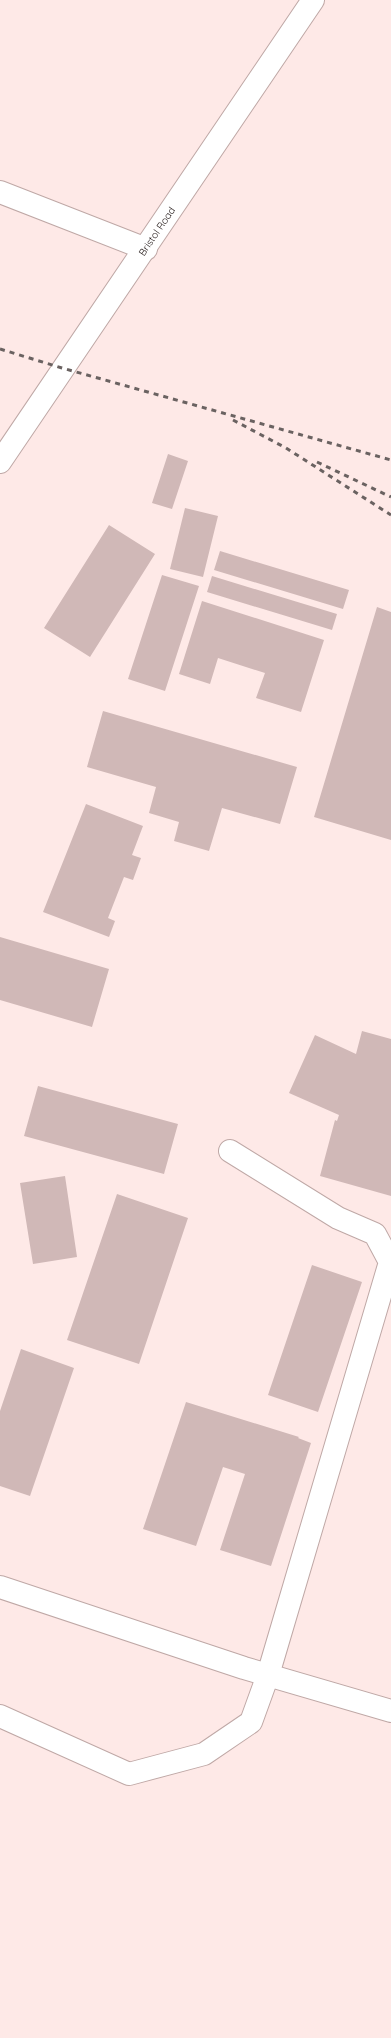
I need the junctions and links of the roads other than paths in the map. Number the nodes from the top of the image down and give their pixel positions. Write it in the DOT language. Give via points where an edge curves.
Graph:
graph roads {
  1 [pos="313,0"];
  2 [pos="0,192"];
  3 [pos="146,248"];
  4 [pos="0,462"];
  5 [pos="230,1151"];
  6 [pos="383,1237"];
  7 [pos="0,1587"];
  8 [pos="268,1675"];
  9 [pos="391,1711"];
  10 [pos="0,1716"];
  1 -- 3 [label="street, Bristol Road"];
  2 -- 3 [label="street"];
  3 -- 4 [label="street, Bristol Road"];
  5 -- 6 [label="street" via="338,1218"];
  6 -- 8 [label="street" via="390,1262"];
  7 -- 8 [label="street"];
  8 -- 9 [label="street"];
  8 -- 10 [label="street" via="251,1722 204,1754 129,1774"];
}
